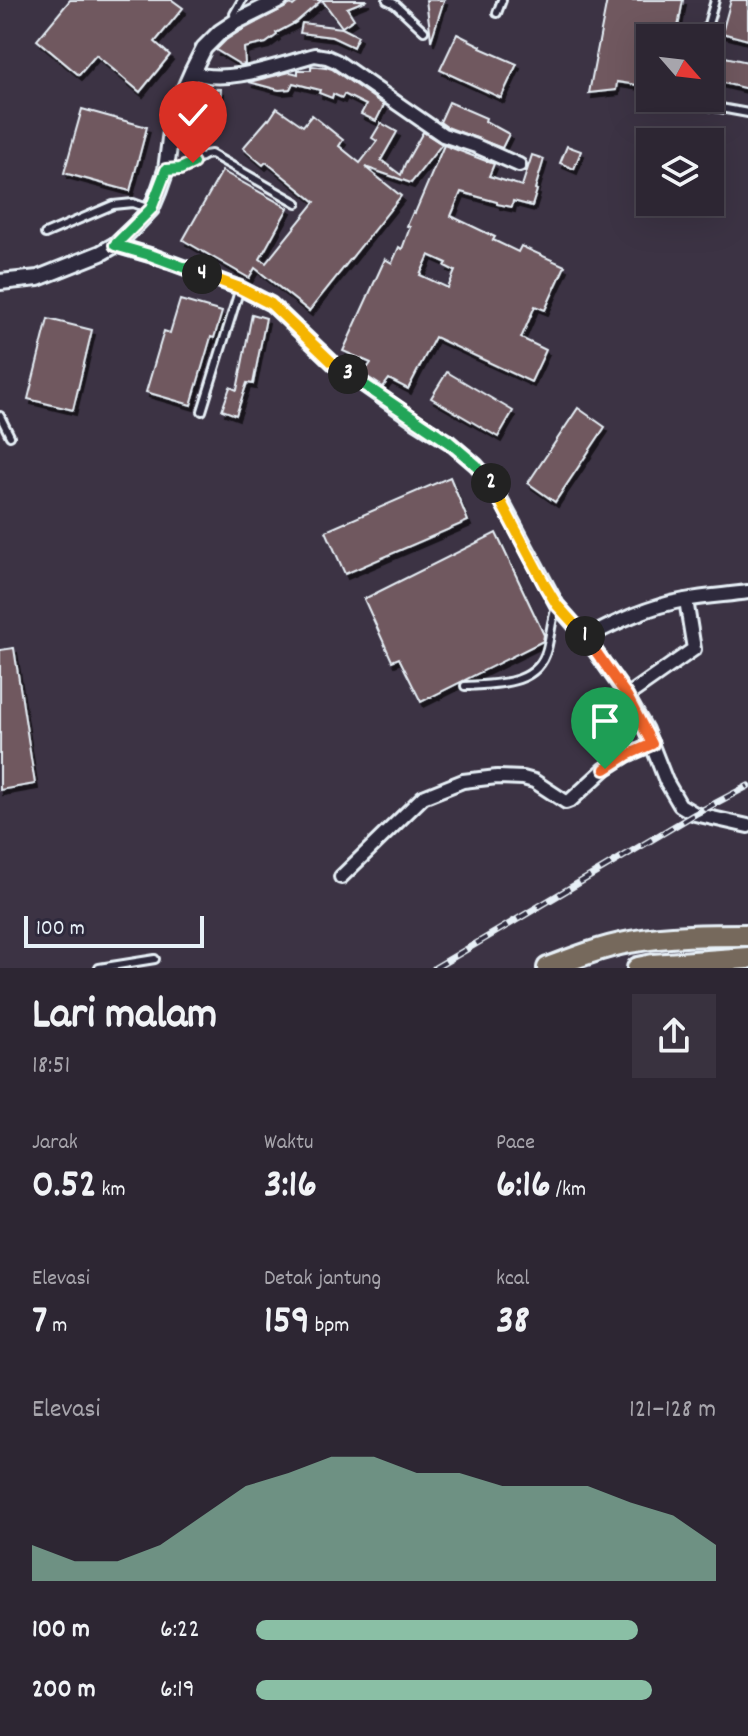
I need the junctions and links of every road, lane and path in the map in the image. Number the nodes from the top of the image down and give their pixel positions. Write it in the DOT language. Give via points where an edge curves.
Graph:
graph roads {
  1 [pos="242,0"];
  2 [pos="280,0"];
  3 [pos="387,0"];
  4 [pos="502,0"];
  5 [pos="715,0"];
  6 [pos="497,13"];
  7 [pos="235,22"];
  8 [pos="708,24"];
  9 [pos="424,31"];
  10 [pos="192,72"];
  11 [pos="724,109"];
  12 [pos="748,113"];
  13 [pos="519,165"];
  14 [pos="166,170"];
  15 [pos="297,203"];
  16 [pos="151,209"];
  17 [pos="45,234"];
  18 [pos="115,245"];
  19 [pos="0,282"];
  20 [pos="240,288"];
  21 [pos="202,411"];
  22 [pos="0,416"];
  23 [pos="10,436"];
  24 [pos="748,592"];
  25 [pos="686,600"];
  26 [pos="557,605"];
  27 [pos="586,638"];
  28 [pos="465,686"];
  29 [pos="627,696"];
  30 [pos="652,744"];
  31 [pos="748,826"];
  32 [pos="341,877"];
  33 [pos="748,935"];
  34 [pos="748,958"];
  35 [pos="155,959"];
  36 [pos="99,968"];
  37 [pos="548,968"];
  38 [pos="638,968"];
  1 -- 7 [label="lane"];
  2 -- 7 [label="street"];
  3 -- 9 [label="lane"];
  4 -- 6 [label="lane"];
  5 -- 8 [label="lane"];
  7 -- 10 [label="street" via="204,48"];
  10 -- 13 [label="street" via="242,74 315,55 327,57 443,135"];
  10 -- 14 [label="street" via="173,115"];
  11 -- 12 [label="lane"];
  14 -- 15 [label="lane" via="211,154"];
  14 -- 16 [label="street"];
  16 -- 17 [label="lane" via="133,203 113,205"];
  16 -- 18 [label="street"];
  18 -- 19 [label="street" via="38,278"];
  18 -- 20 [label="street"];
  20 -- 21 [label="lane"];
  20 -- 26 [label="street" via="271,304 334,364 476,465 493,485"];
  22 -- 23 [label="lane"];
  24 -- 25 [label="street"];
  25 -- 27 [label="street" via="627,617"];
  25 -- 29 [label="street" via="694,649"];
  26 -- 27 [label="street"];
  26 -- 28 [label="lane" via="547,652 537,670 515,682"];
  27 -- 29 [label="street"];
  29 -- 30 [label="street"];
  30 -- 31 [label="street" via="680,805 695,814"];
  30 -- 32 [label="street" via="605,769 566,802 534,781 497,777 463,781 423,797"];
  33 -- 37 [label="highway" via="628,943"];
  34 -- 38 [label="highway"];
  35 -- 36 [label="lane"];
}
